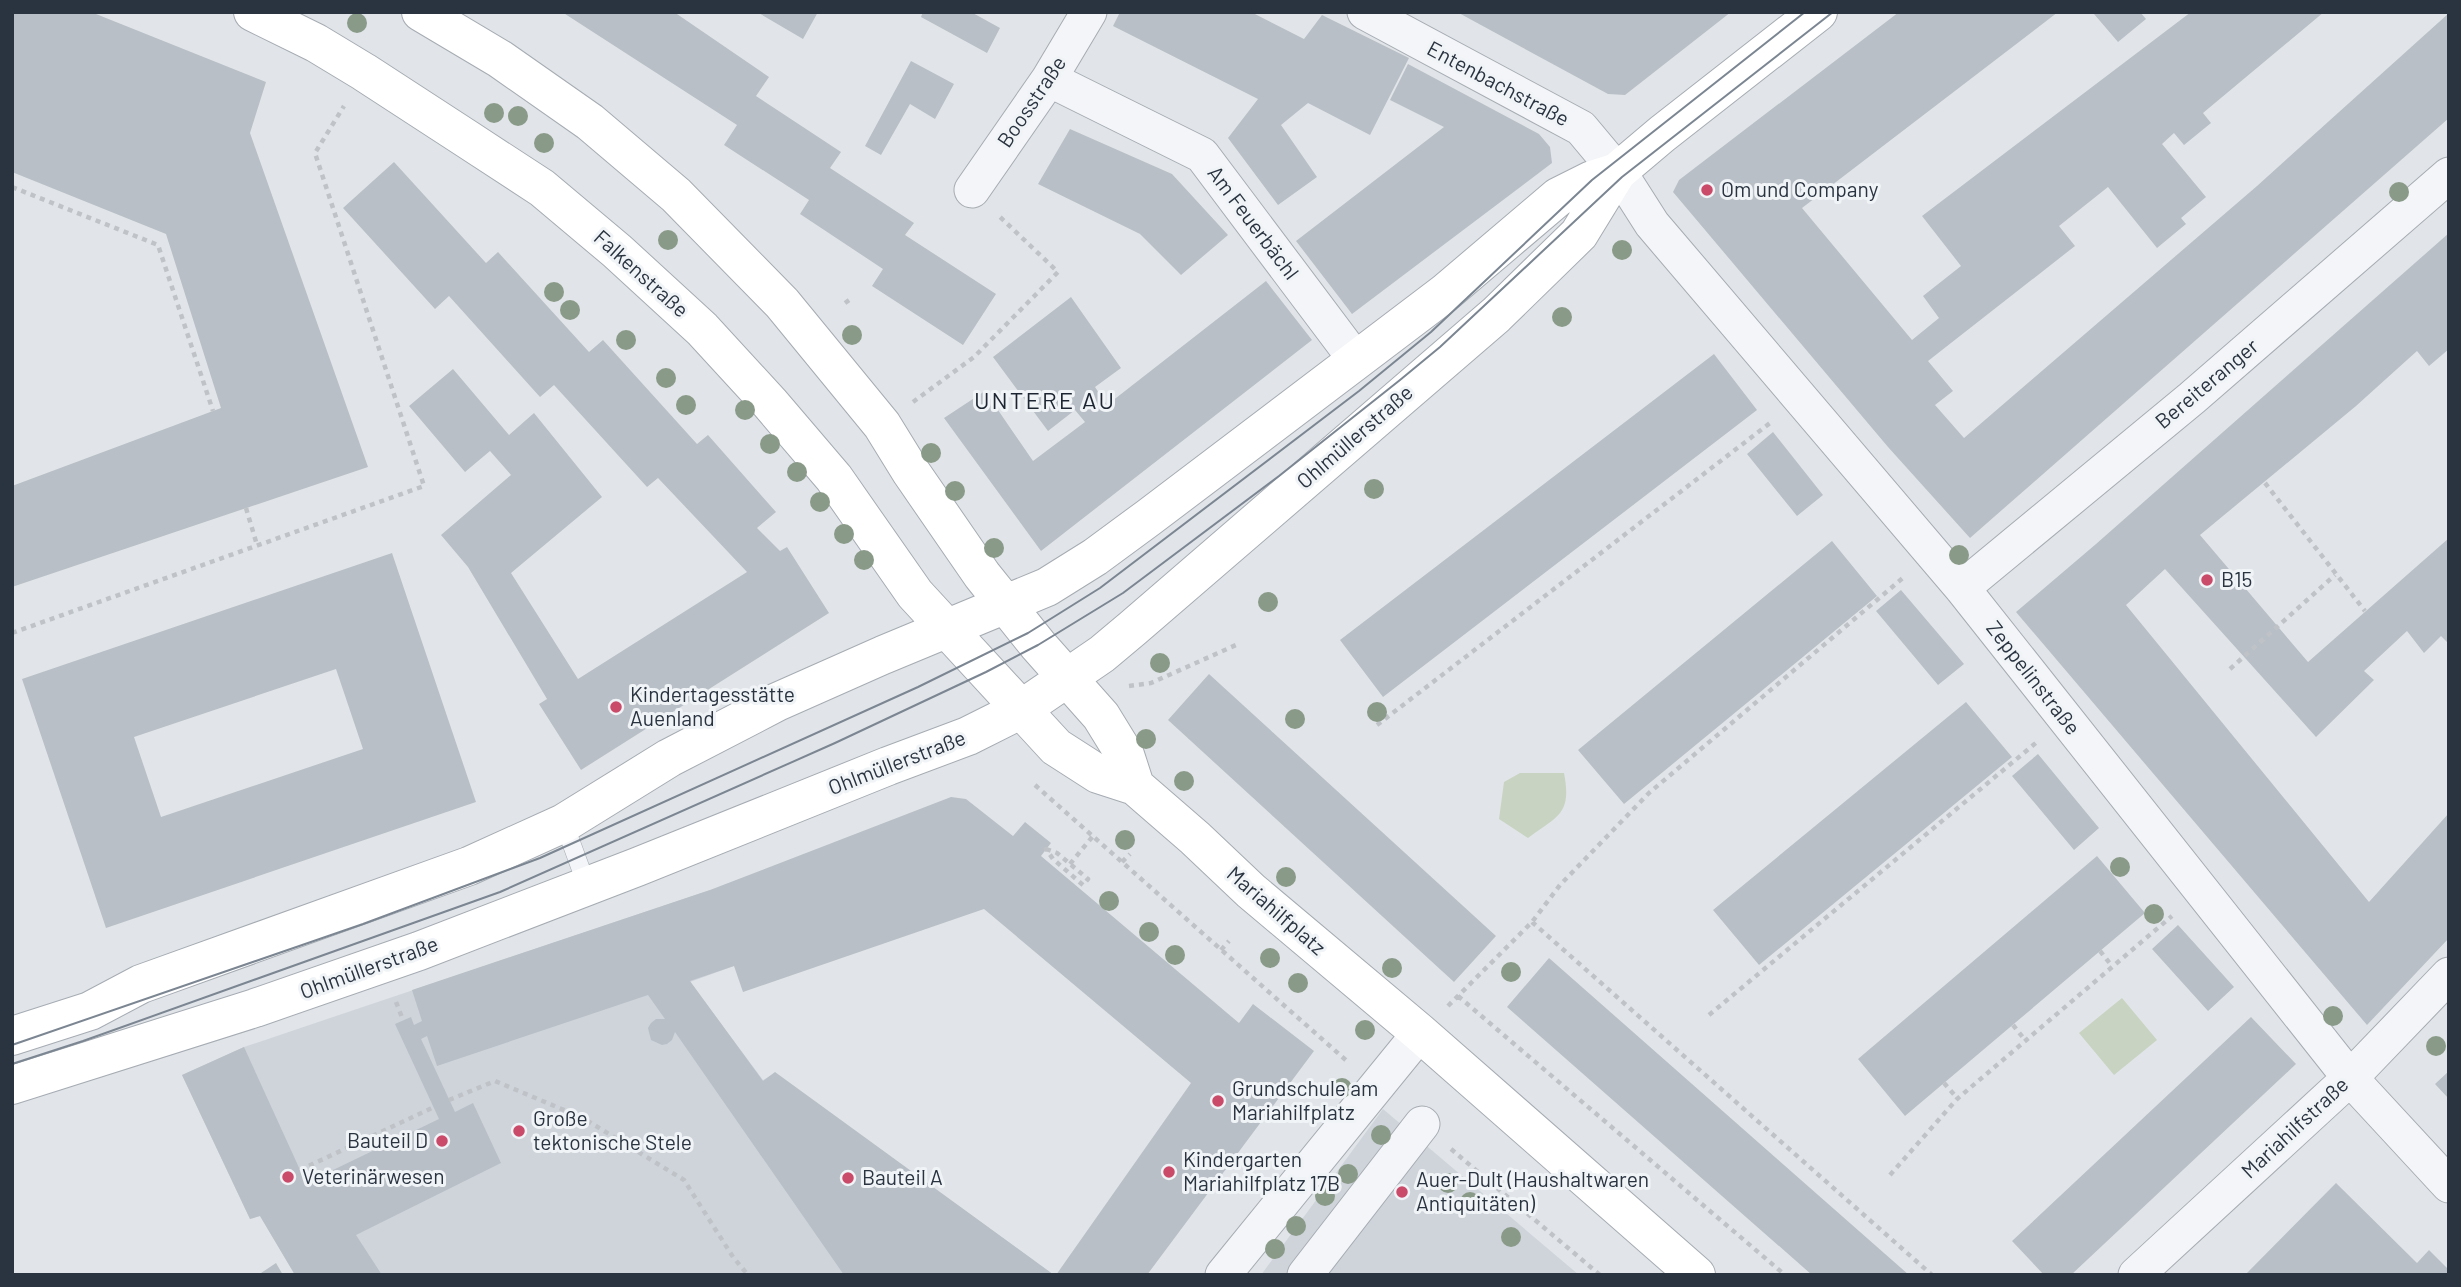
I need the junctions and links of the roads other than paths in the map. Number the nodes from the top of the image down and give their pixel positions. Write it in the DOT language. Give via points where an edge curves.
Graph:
graph roads {
  1 [pos="253,12"];
  2 [pos="421,12"];
  3 [pos="1089,12"];
  4 [pos="1365,12"];
  5 [pos="1818,12"];
  6 [pos="1049,79"];
  7 [pos="1618,172"];
  8 [pos="2449,175"];
  9 [pos="972,190"];
  10 [pos="1356,359"];
  11 [pos="1962,588"];
  12 [pos="1005,605"];
  13 [pos="948,628"];
  14 [pos="1066,678"];
  15 [pos="1020,710"];
  16 [pos="1135,786"];
  17 [pos="564,823"];
  18 [pos="587,886"];
  19 [pos="2449,975"];
  20 [pos="1420,1033"];
  21 [pos="12,1036"];
  22 [pos="2350,1077"];
  23 [pos="12,1085"];
  24 [pos="1422,1124"];
  25 [pos="2449,1185"];
  26 [pos="1223,1275"];
  27 [pos="1305,1275"];
  28 [pos="1696,1275"];
  29 [pos="2136,1275"];
  1 -- 13 [label="main road, Falkenstraße" via="364,72 542,188 617,251 702,329 770,403 834,478 915,594"];
  2 -- 12 [label="main road" via="590,121 676,195 782,303 882,425"];
  3 -- 6 [label="street, Boosstraße"];
  4 -- 7 [label="street, Entenbachstraße" via="1581,128"];
  5 -- 7 [label="main road, Ohlmüllerstraße"];
  6 -- 9 [label="street, Boosstraße"];
  6 -- 10 [label="street, Am Feuerbächl" via="1202,155"];
  7 -- 10 [label="main road, Ohlmüllerstraße" via="1558,197 1445,293"];
  7 -- 11 [label="street, Zeppelinstraße" via="1652,223"];
  7 -- 14 [label="main road, Ohlmüllerstraße" via="1579,234 1496,315 1133,628"];
  8 -- 11 [label="street, Bereiteranger" via="2192,398"];
  10 -- 12 [label="main road, Ohlmüllerstraße" via="1095,557 1047,587"];
  11 -- 22 [label="street, Zeppelinstraße"];
  12 -- 13 [label="main road, Ohlmüllerstraße"];
  12 -- 14 [label="main road"];
  13 -- 15 [label="main road, Mariahilfplatz"];
  13 -- 17 [label="main road, Ohlmüllerstraße" via="777,702 669,758"];
  14 -- 15 [label="main road, Ohlmüllerstraße"];
  14 -- 16 [label="main road" via="1101,716 1125,755"];
  15 -- 16 [label="main road, Mariahilfplatz" via="1056,747 1077,761 1098,774"];
  15 -- 18 [label="main road, Ohlmüllerstraße" via="968,736"];
  16 -- 20 [label="main road, Mariahilfplatz"];
  17 -- 18 [label="lane"];
  17 -- 21 [label="main road, Ohlmüllerstraße" via="469,866 141,984 90,1011"];
  18 -- 23 [label="main road, Ohlmüllerstraße" via="381,965"];
  19 -- 22 [label="street, Mariahilfstraße"];
  20 -- 26 [label="street"];
  20 -- 28 [label="main road, Mariahilfplatz"];
  22 -- 25 [label="street, Zeppelinstraße"];
  22 -- 29 [label="street, Mariahilfstraße"];
  24 -- 27 [label="street"];
}
